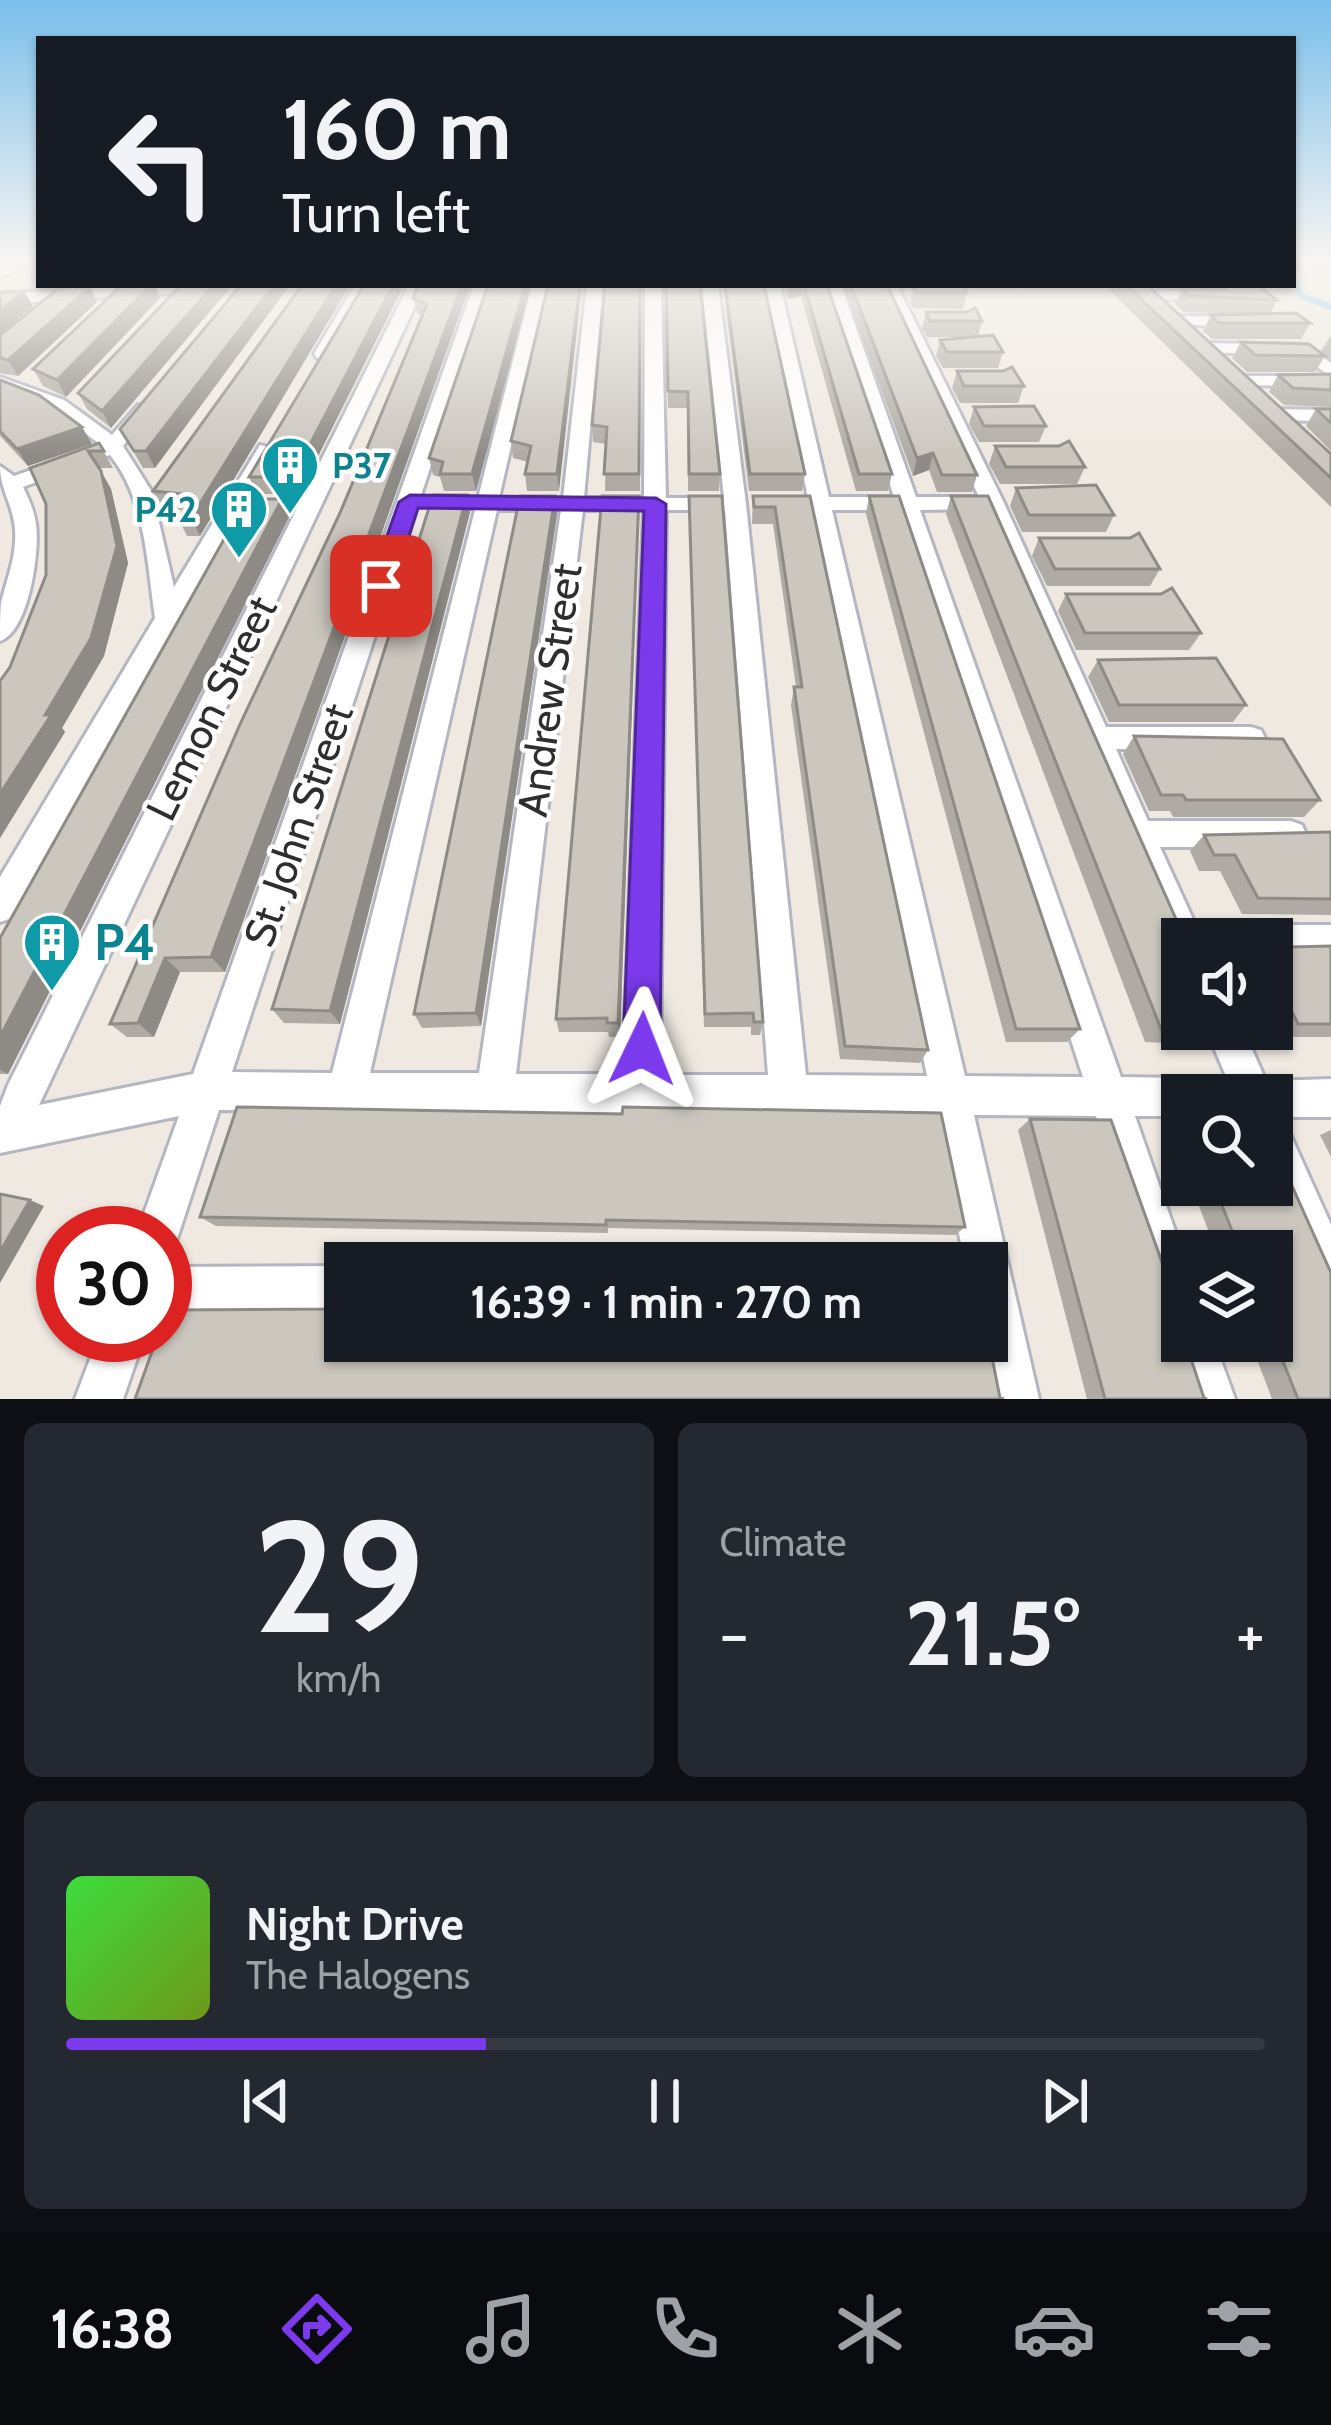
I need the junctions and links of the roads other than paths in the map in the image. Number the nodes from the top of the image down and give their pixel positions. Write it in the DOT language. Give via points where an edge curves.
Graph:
graph roads {
  1 [pos="338,327"];
  2 [pos="395,327"];
  3 [pos="472,327"];
  4 [pos="530,327"];
  5 [pos="591,327"];
  6 [pos="654,327"];
  7 [pos="719,327"];
  8 [pos="782,327"];
  9 [pos="848,327"];
  10 [pos="919,327"];
  11 [pos="1183,327"];
  12 [pos="1205,348"];
  13 [pos="316,365"];
  14 [pos="1331,372"];
  15 [pos="933,378"];
  16 [pos="955,378"];
  17 [pos="1240,381"];
  18 [pos="0,382"];
  19 [pos="1331,382"];
  20 [pos="154,398"];
  21 [pos="1276,415"];
  22 [pos="1331,416"];
  23 [pos="281,426"];
  24 [pos="1304,441"];
  25 [pos="111,448"];
  26 [pos="5,478"];
  27 [pos="159,485"];
  28 [pos="998,498"];
  29 [pos="430,502"];
  30 [pos="145,503"];
  31 [pos="574,504"];
  32 [pos="656,504"];
  33 [pos="757,504"];
  34 [pos="822,504"];
  35 [pos="910,504"];
  36 [pos="489,505"];
  37 [pos="168,620"];
  38 [pos="0,632"];
  39 [pos="1251,737"];
  40 [pos="1096,738"];
  41 [pos="1139,834"];
  42 [pos="1315,834"];
  43 [pos="0,907"];
  44 [pos="1176,918"];
  45 [pos="1293,941"];
  46 [pos="1331,941"];
  47 [pos="206,1091"];
  48 [pos="346,1092"];
  49 [pos="495,1094"];
  50 [pos="640,1094"];
  51 [pos="789,1095"];
  52 [pos="952,1096"];
  53 [pos="1109,1096"];
  54 [pos="1161,1097"];
  55 [pos="1293,1098"];
  56 [pos="1331,1098"];
  57 [pos="5,1134"];
  58 [pos="1293,1187"];
  59 [pos="167,1206"];
  60 [pos="982,1242"];
  61 [pos="1161,1251"];
  62 [pos="1331,1275"];
  63 [pos="324,1288"];
  64 [pos="192,1289"];
  65 [pos="112,1362"];
  66 [pos="1007,1362"];
  67 [pos="1198,1362"];
  68 [pos="99,1399"];
  69 [pos="1015,1399"];
  70 [pos="1211,1399"];
  1 -- 13 [label="street"];
  2 -- 57 [label="street, Lemon Street" via="300,505"];
  3 -- 29 [label="street, St. John Street"];
  4 -- 36 [label="street"];
  5 -- 31 [label="street, Andrew Street"];
  6 -- 32 [label="street"];
  7 -- 33 [label="street"];
  8 -- 34 [label="street"];
  9 -- 35 [label="street"];
  10 -- 15 [label="street"];
  11 -- 12 [label="street"];
  12 -- 14 [label="street" via="1304,350"];
  12 -- 17 [label="street"];
  15 -- 16 [label="street"];
  15 -- 28 [label="street" via="960,413"];
  17 -- 19 [label="street"];
  17 -- 21 [label="street"];
  18 -- 25 [label="street" via="31,380 78,401"];
  20 -- 25 [label="street"];
  21 -- 22 [label="street"];
  21 -- 24 [label="street"];
  23 -- 37 [label="street" via="243,506"];
  25 -- 26 [label="street"];
  25 -- 30 [label="street" via="133,470"];
  26 -- 38 [label="street" via="27,529 21,594"];
  27 -- 30 [label="street"];
  28 -- 35 [label="street"];
  28 -- 40 [label="street" via="1075,664"];
  29 -- 36 [label="street"];
  29 -- 47 [label="street, St. John Street"];
  30 -- 37 [label="street"];
  31 -- 32 [label="street"];
  31 -- 36 [label="street"];
  31 -- 49 [label="street, Andrew Street"];
  32 -- 33 [label="street"];
  32 -- 50 [label="street"];
  33 -- 34 [label="street"];
  33 -- 51 [label="street"];
  34 -- 35 [label="street"];
  34 -- 52 [label="street"];
  35 -- 53 [label="street"];
  36 -- 48 [label="street"];
  37 -- 43 [label="street"];
  39 -- 40 [label="street"];
  40 -- 41 [label="street"];
  41 -- 42 [label="street"];
  41 -- 44 [label="street"];
  45 -- 46 [label="street"];
  47 -- 48 [label="street"];
  47 -- 57 [label="street"];
  47 -- 59 [label="street, St. John Street"];
  48 -- 49 [label="street"];
  49 -- 50 [label="street"];
  50 -- 51 [label="street"];
  51 -- 52 [label="street"];
  52 -- 53 [label="street"];
  52 -- 60 [label="street"];
  53 -- 54 [label="street"];
  53 -- 61 [label="street"];
  55 -- 56 [label="street"];
  58 -- 62 [label="street"];
  63 -- 64 [label="street"];
  65 -- 68 [label="street"];
  66 -- 69 [label="street"];
  67 -- 70 [label="street"];
}
